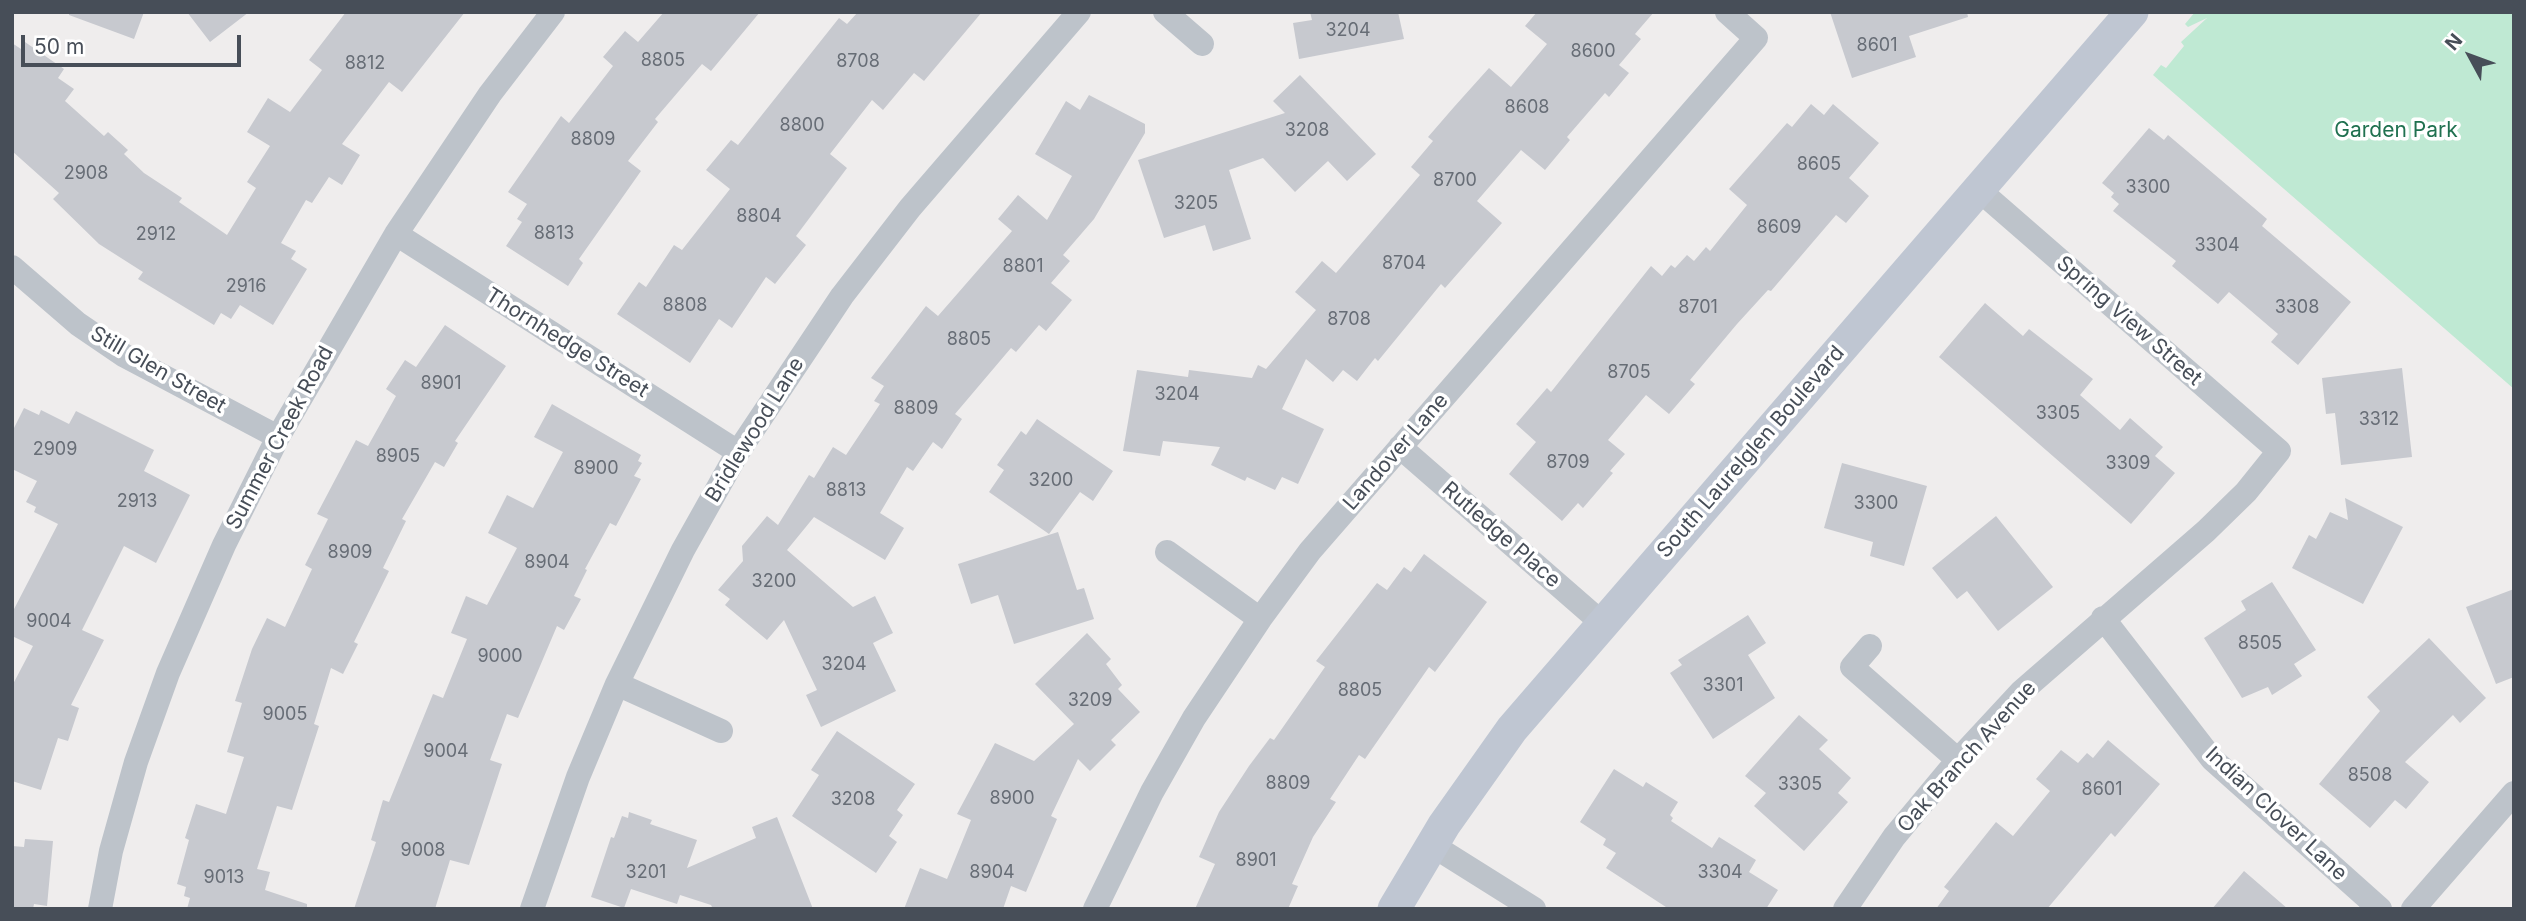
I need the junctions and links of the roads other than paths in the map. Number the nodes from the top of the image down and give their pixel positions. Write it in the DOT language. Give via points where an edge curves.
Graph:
graph roads {
  1 [pos="553,12"];
  2 [pos="1079,12"];
  3 [pos="1165,12"];
  4 [pos="1727,12"];
  5 [pos="2132,12"];
  6 [pos="1202,44"];
  7 [pos="1979,190"];
  8 [pos="396,234"];
  9 [pos="12,267"];
  10 [pos="278,437"];
  11 [pos="1400,447"];
  12 [pos="2279,451"];
  13 [pos="738,452"];
  14 [pos="1167,552"];
  15 [pos="2103,618"];
  16 [pos="1259,619"];
  17 [pos="1602,623"];
  18 [pos="1870,646"];
  19 [pos="617,684"];
  20 [pos="721,730"];
  21 [pos="1958,760"];
  22 [pos="2514,793"];
  23 [pos="1432,845"];
  24 [pos="100,909"];
  25 [pos="532,909"];
  26 [pos="1095,909"];
  27 [pos="1395,909"];
  28 [pos="1534,909"];
  29 [pos="1844,909"];
  30 [pos="2379,909"];
  31 [pos="2413,909"];
  1 -- 8 [label="street, Summer Creek Road"];
  2 -- 13 [label="street, Bridlewood Lane" via="910,208 835,307"];
  3 -- 6 [label="street"];
  4 -- 11 [label="street, Landover Lane" via="1756,38"];
  5 -- 7 [label="street, South Laurelglen Boulevard"];
  7 -- 12 [label="street, Spring View Street"];
  7 -- 17 [label="street, South Laurelglen Boulevard"];
  8 -- 10 [label="street, Summer Creek Road"];
  8 -- 13 [label="street, Thornhedge Street"];
  9 -- 10 [label="street, Still Glen Street" via="78,324 125,356"];
  10 -- 24 [label="street, Summer Creek Road" via="168,673 136,762"];
  11 -- 16 [label="street, Landover Lane" via="1310,551"];
  11 -- 17 [label="street, Rutledge Place"];
  12 -- 15 [label="street, Oak Branch Avenue" via="2206,531"];
  13 -- 19 [label="street, Bridlewood Lane"];
  14 -- 16 [label="street"];
  15 -- 21 [label="street, Oak Branch Avenue" via="2022,691"];
  15 -- 30 [label="street, Indian Clover Lane" via="2212,759"];
  16 -- 26 [label="street, Landover Lane" via="1152,792"];
  17 -- 23 [label="street, South Laurelglen Boulevard" via="1512,729"];
  18 -- 21 [label="street" via="1852,667"];
  19 -- 20 [label="street"];
  19 -- 25 [label="street, Bridlewood Lane" via="578,777"];
  21 -- 29 [label="street, Oak Branch Avenue"];
  22 -- 31 [label="street"];
  23 -- 27 [label="street, South Laurelglen Boulevard"];
  23 -- 28 [label="street"];
}
